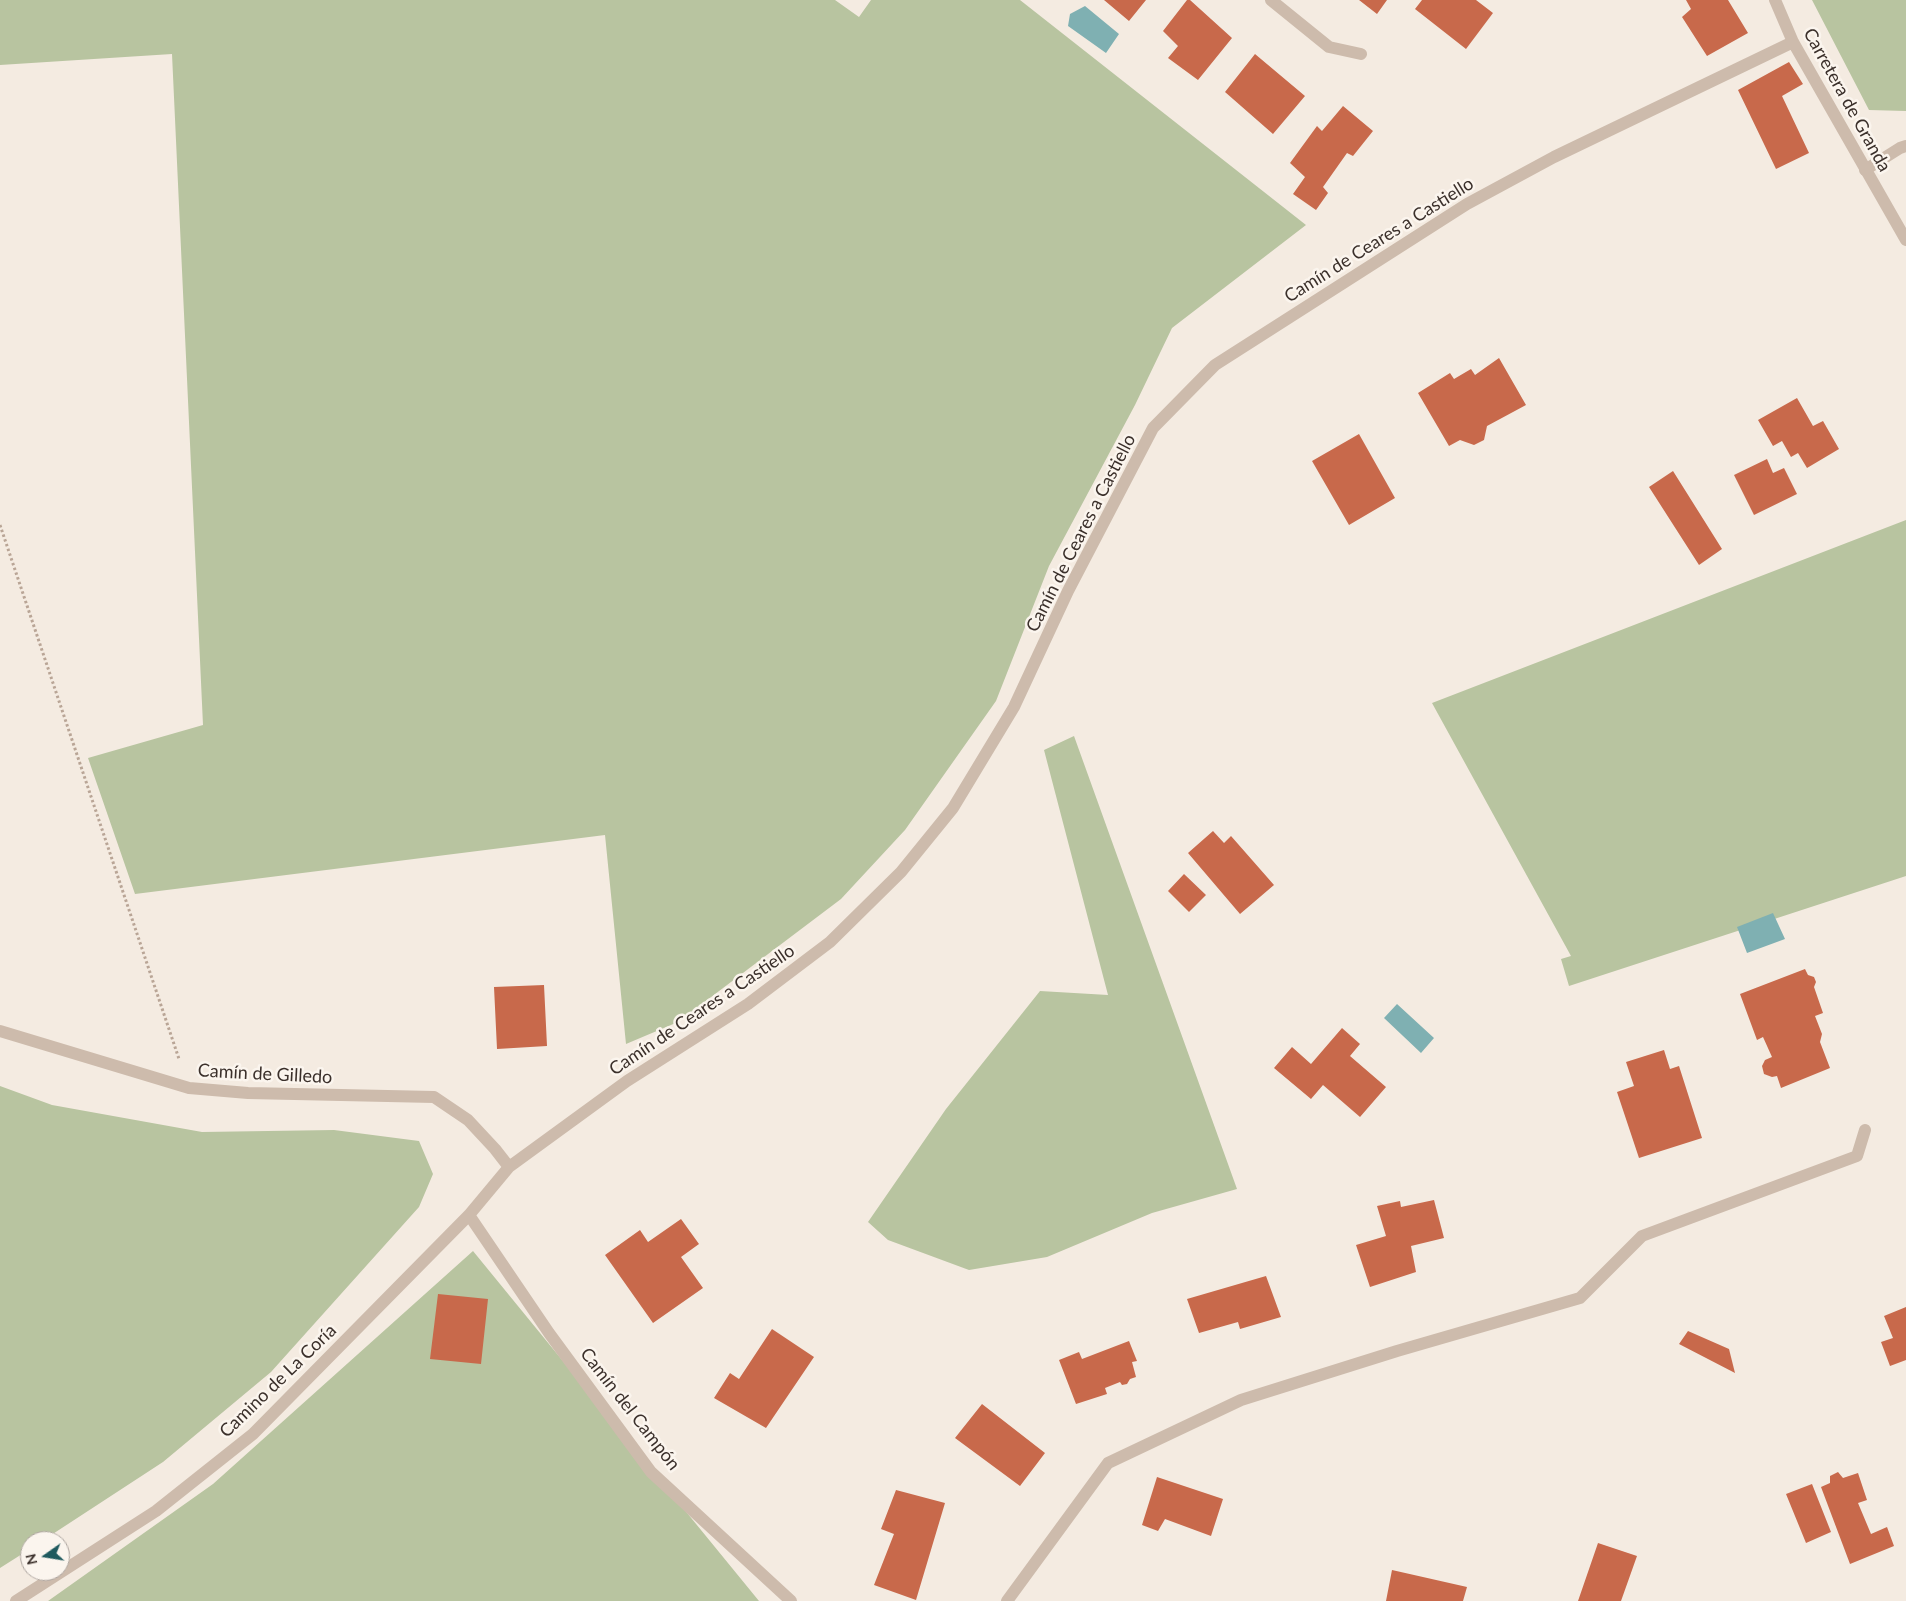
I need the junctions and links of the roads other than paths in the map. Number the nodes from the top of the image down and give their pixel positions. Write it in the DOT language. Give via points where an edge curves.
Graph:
graph roads {
  1 [pos="1271,0"];
  2 [pos="1775,0"];
  3 [pos="1793,42"];
  4 [pos="1361,54"];
  5 [pos="1906,146"];
  6 [pos="1865,170"];
  7 [pos="1906,240"];
  8 [pos="0,1032"];
  9 [pos="1865,1130"];
  10 [pos="509,1167"];
  11 [pos="469,1215"];
  12 [pos="16,1601"];
  13 [pos="791,1601"];
  14 [pos="1007,1601"];
  1 -- 4 [label="street" via="1329,47"];
  2 -- 3 [label="street, Carretera de Granda"];
  3 -- 6 [label="street, Carretera de Granda"];
  3 -- 10 [label="street, Camín de Ceares a Castiello" via="1554,157 1466,204 1215,365 1153,428 1068,591 1014,707 953,808 901,872 830,942 748,1004 627,1081"];
  5 -- 6 [label="street"];
  6 -- 7 [label="street, Carretera de Granda"];
  8 -- 10 [label="street, Camín de Gilledo" via="189,1088 248,1093 434,1097 468,1120"];
  9 -- 14 [label="street" via="1857,1156 1642,1236 1580,1298 1240,1400 1108,1463"];
  10 -- 11 [label="street, Camino de La Coría"];
  11 -- 12 [label="street, Camino de La Coría" via="253,1434 156,1511"];
  11 -- 13 [label="street, Camín del Campón" via="652,1472"];
}
